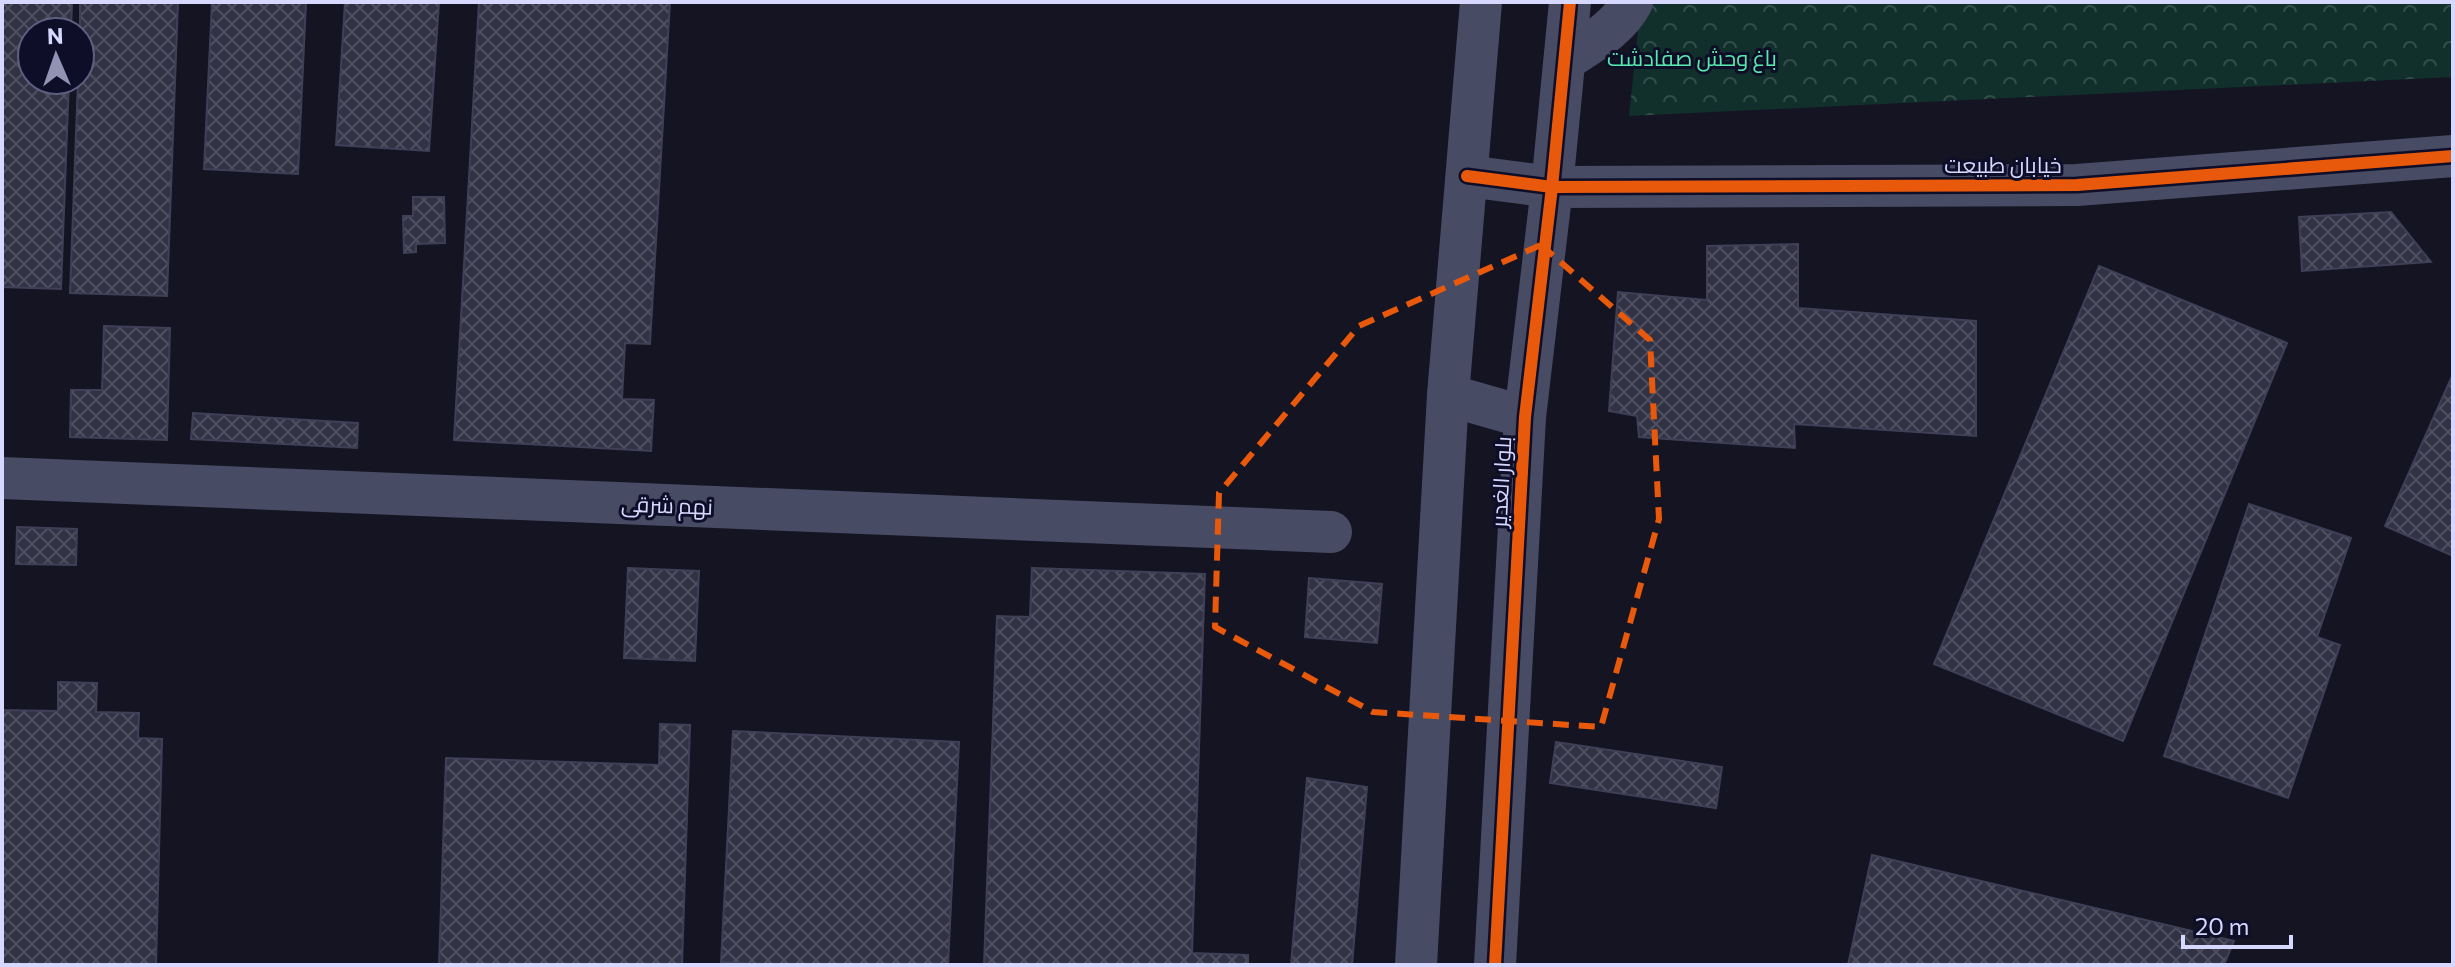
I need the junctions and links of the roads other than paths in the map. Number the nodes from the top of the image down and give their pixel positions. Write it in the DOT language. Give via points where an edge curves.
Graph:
graph roads {
  1 [pos="1481,2"];
  2 [pos="1570,2"];
  3 [pos="1632,2"];
  4 [pos="1565,60"];
  5 [pos="2453,156"];
  6 [pos="1467,176"];
  7 [pos="1552,187"];
  8 [pos="1448,395"];
  9 [pos="1525,417"];
  10 [pos="2,478"];
  11 [pos="1331,532"];
  12 [pos="1416,965"];
  13 [pos="1495,965"];
  1 -- 6 [label="street"];
  2 -- 4 [label="street, بلوار الغدیر"];
  3 -- 4 [label="street" via="1599,38"];
  4 -- 7 [label="street, بلوار الغدیر"];
  5 -- 7 [label="street, خیابان طبیعت" via="2077,185"];
  6 -- 7 [label="street, خیابان طبیعت"];
  6 -- 8 [label="street"];
  7 -- 9 [label="street, بلوار الغدیر"];
  8 -- 9 [label="street"];
  8 -- 12 [label="street"];
  9 -- 13 [label="street, بلوار الغدیر"];
  10 -- 11 [label="street, نهم شرقی"];
}
